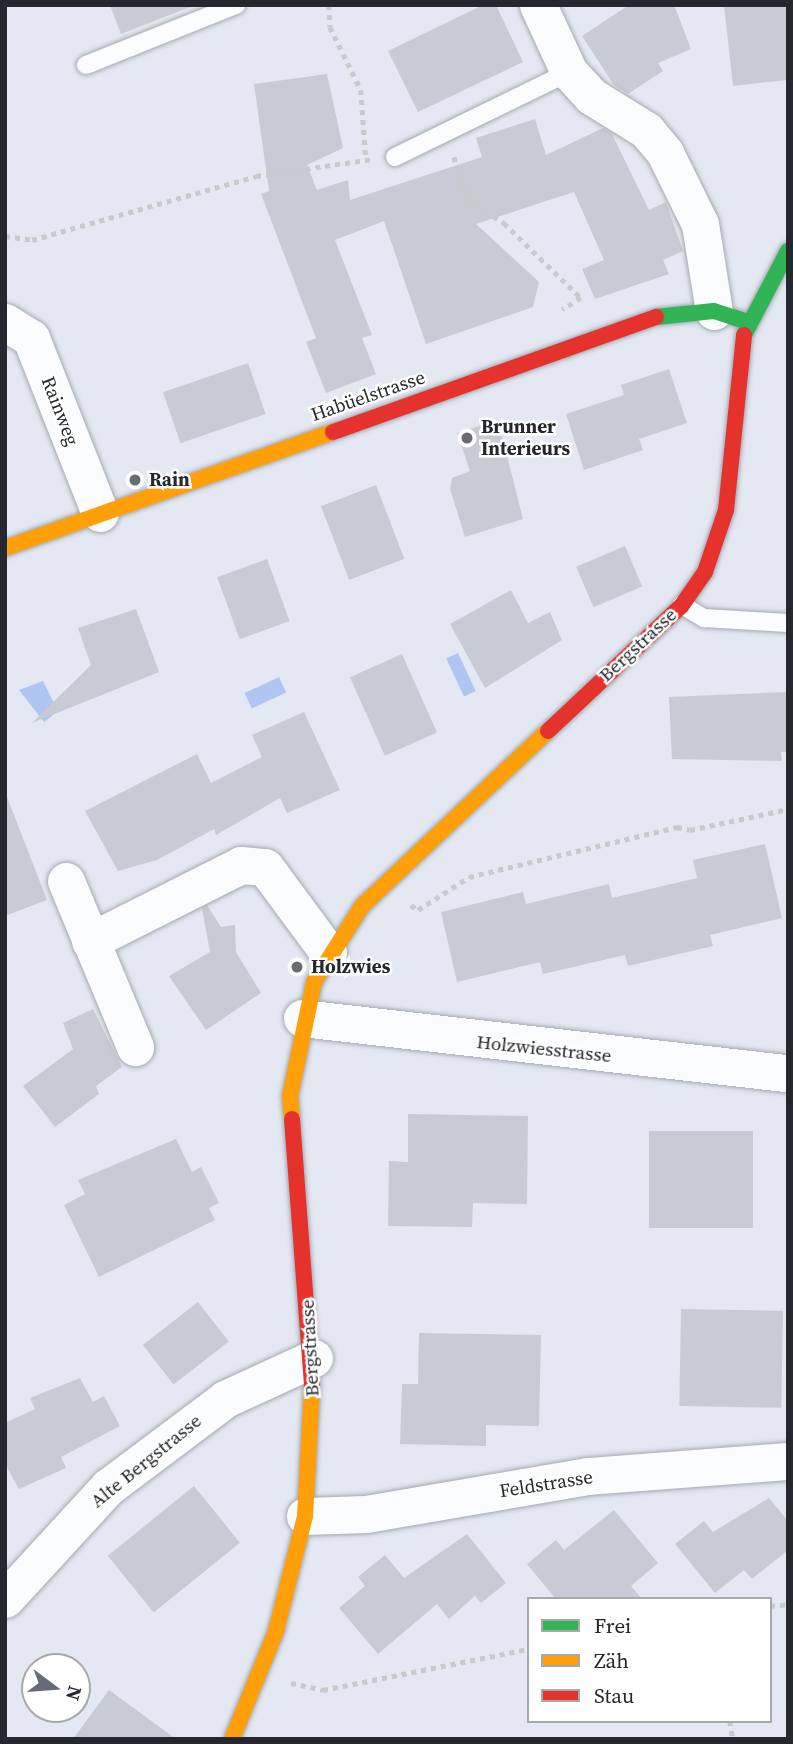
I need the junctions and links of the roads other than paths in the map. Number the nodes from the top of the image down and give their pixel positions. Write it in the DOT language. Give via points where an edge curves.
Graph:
graph roads {
  1 [pos="236,5"];
  2 [pos="538,5"];
  3 [pos="86,65"];
  4 [pos="569,72"];
  5 [pos="398,156"];
  6 [pos="788,251"];
  7 [pos="731,317"];
  8 [pos="5,322"];
  9 [pos="100,513"];
  10 [pos="5,548"];
  11 [pos="682,605"];
  12 [pos="788,623"];
  13 [pos="66,881"];
  14 [pos="90,941"];
  15 [pos="328,952"];
  16 [pos="302,1018"];
  17 [pos="135,1046"];
  18 [pos="788,1073"];
  19 [pos="314,1358"];
  20 [pos="788,1461"];
  21 [pos="305,1516"];
  22 [pos="5,1599"];
  23 [pos="232,1739"];
  1 -- 3 [label="lane"];
  2 -- 4 [label="street"];
  4 -- 5 [label="lane"];
  4 -- 7 [label="street" via="591,96 646,130 665,153 700,224"];
  6 -- 7 [label="street, Bergstrasse"];
  7 -- 9 [label="street, Habüelstrasse" via="659,316"];
  7 -- 11 [label="street, Bergstrasse" via="733,396 726,510 705,572"];
  8 -- 9 [label="street, Rainweg" via="31,338"];
  9 -- 10 [label="street, Habüelstrasse"];
  11 -- 12 [label="lane" via="704,618"];
  11 -- 15 [label="street, Bergstrasse" via="384,885"];
  13 -- 14 [label="street"];
  14 -- 15 [label="street" via="241,865 265,867"];
  14 -- 17 [label="street"];
  15 -- 16 [label="street, Bergstrasse"];
  16 -- 18 [label="street, Holzwiesstrasse"];
  16 -- 19 [label="street, Bergstrasse" via="290,1096"];
  19 -- 21 [label="street, Bergstrasse"];
  19 -- 22 [label="street, Alte Bergstrasse" via="225,1399 108,1487"];
  20 -- 21 [label="street, Feldstrasse" via="589,1476 366,1514"];
  21 -- 23 [label="street, Bergstrasse" via="260,1676"];
}
